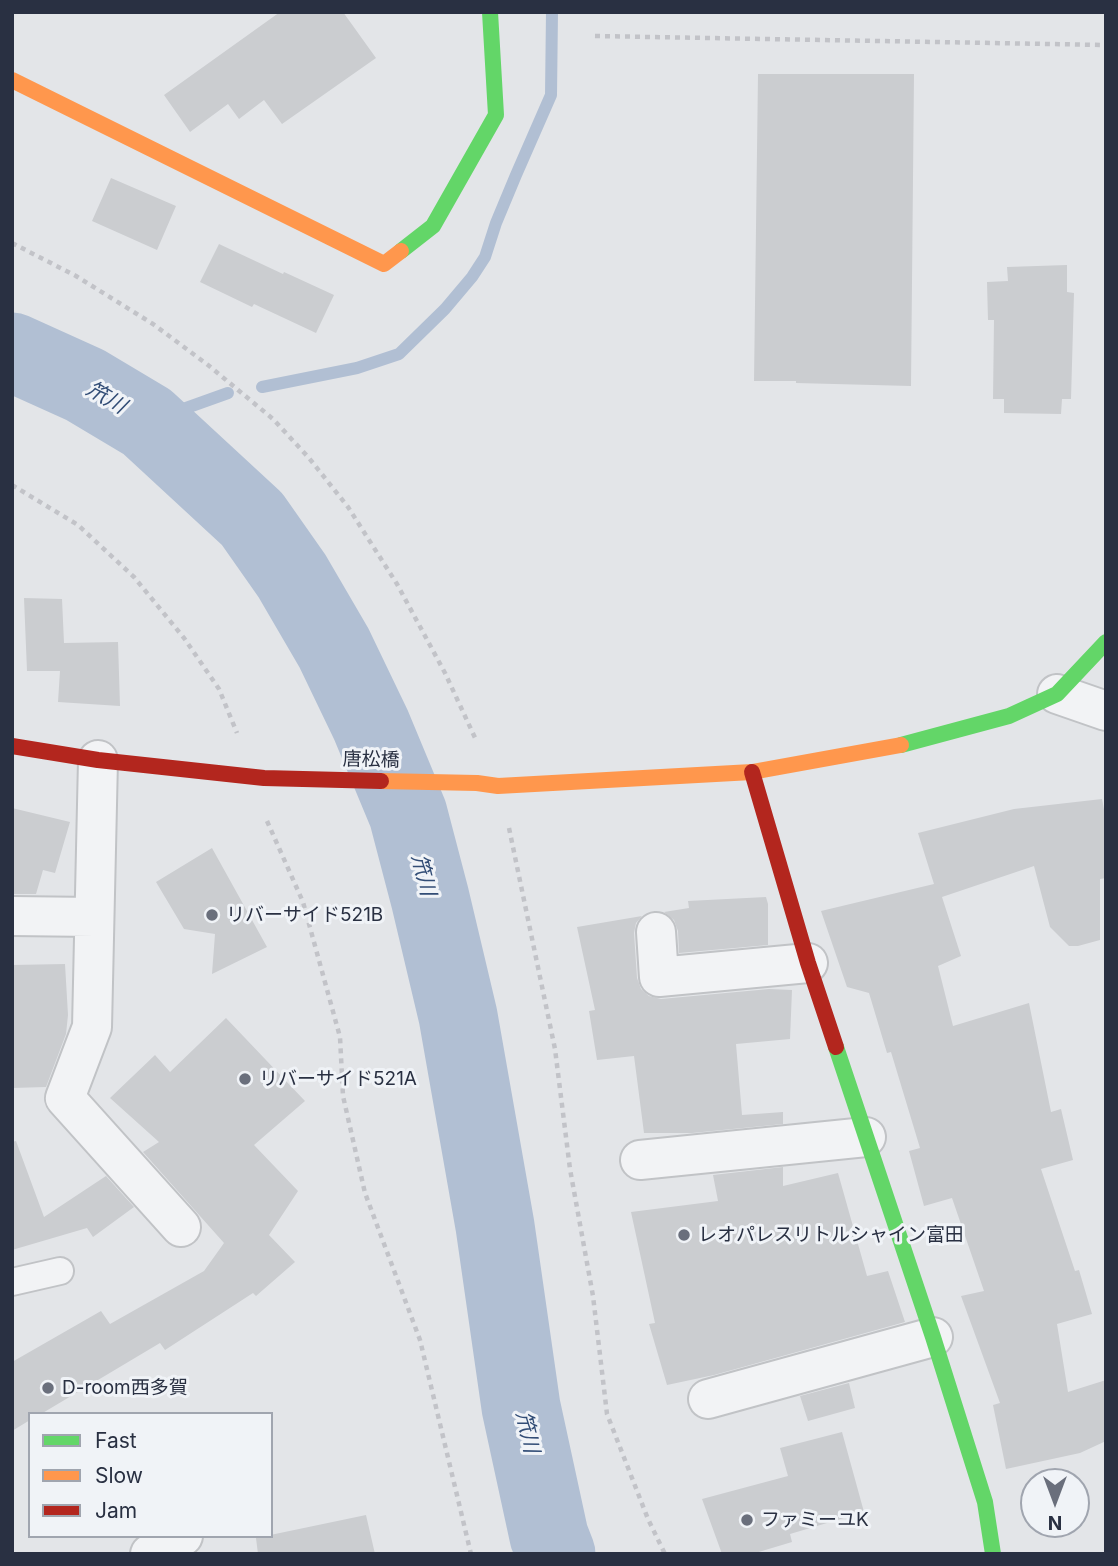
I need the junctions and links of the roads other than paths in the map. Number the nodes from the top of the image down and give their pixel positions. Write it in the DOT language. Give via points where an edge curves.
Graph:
graph roads {
  1 [pos="490,12"];
  2 [pos="12,80"];
  3 [pos="1106,642"];
  4 [pos="1057,694"];
  5 [pos="1106,711"];
  6 [pos="12,746"];
  7 [pos="98,760"];
  8 [pos="752,772"];
  9 [pos="12,916"];
  10 [pos="94,917"];
  11 [pos="656,932"];
  12 [pos="808,964"];
  13 [pos="866,1137"];
  14 [pos="640,1160"];
  15 [pos="181,1227"];
  16 [pos="60,1271"];
  17 [pos="12,1282"];
  18 [pos="933,1338"];
  19 [pos="708,1399"];
  20 [pos="179,1538"];
  21 [pos="150,1554"];
  22 [pos="993,1554"];
  1 -- 2 [label="street" via="496,115 433,226 384,264"];
  3 -- 4 [label="street"];
  4 -- 5 [label="street"];
  4 -- 8 [label="street, 唐松橋" via="1009,716 902,745"];
  6 -- 7 [label="street, 唐松橋"];
  7 -- 8 [label="street, 唐松橋" via="264,778 498,786"];
  7 -- 10 [label="street"];
  8 -- 12 [label="street"];
  9 -- 10 [label="street"];
  10 -- 15 [label="street" via="92,1027 65,1098"];
  11 -- 12 [label="street" via="659,977"];
  12 -- 13 [label="street"];
  13 -- 14 [label="street"];
  13 -- 18 [label="street"];
  16 -- 17 [label="lane"];
  18 -- 19 [label="street"];
  18 -- 22 [label="street" via="985,1502"];
  20 -- 21 [label="street"];
}
